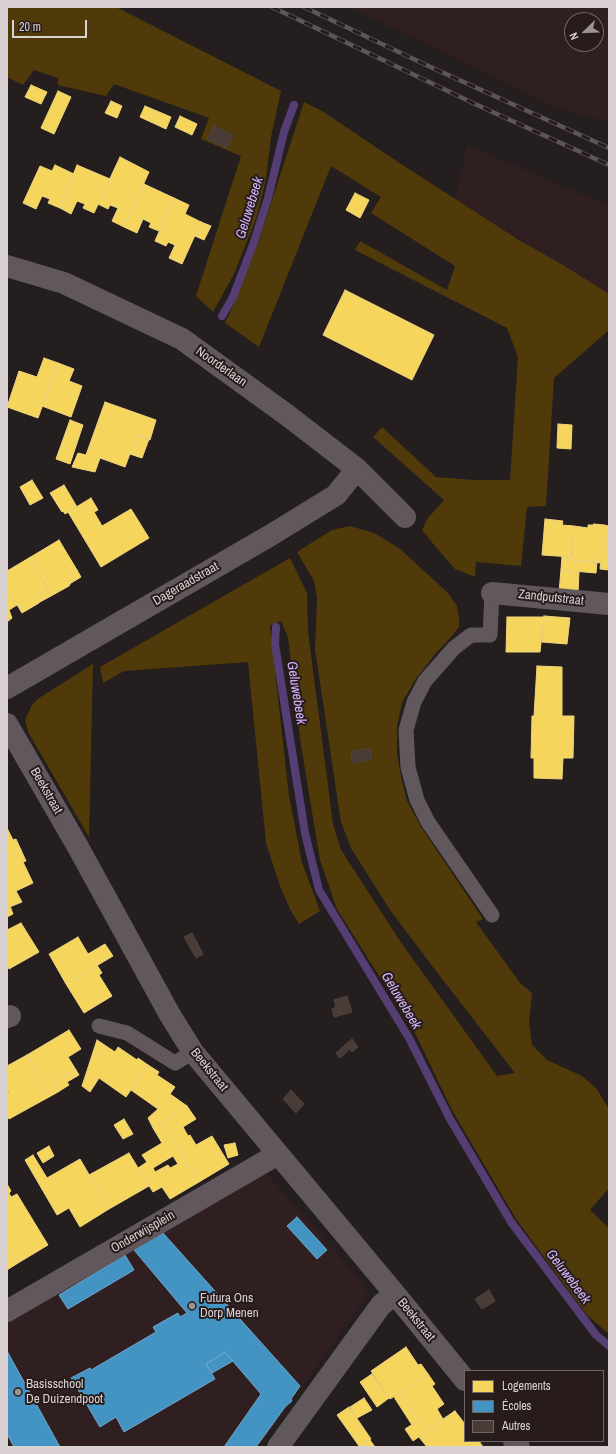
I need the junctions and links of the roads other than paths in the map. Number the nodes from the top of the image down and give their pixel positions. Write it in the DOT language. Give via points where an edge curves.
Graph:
graph roads {
  1 [pos="7,266"];
  2 [pos="357,469"];
  3 [pos="405,517"];
  4 [pos="492,592"];
  5 [pos="609,604"];
  6 [pos="7,688"];
  7 [pos="7,724"];
  8 [pos="492,915"];
  9 [pos="99,1026"];
  10 [pos="193,1052"];
  11 [pos="278,1154"];
  12 [pos="396,1294"];
  13 [pos="7,1311"];
  14 [pos="464,1379"];
  15 [pos="278,1447"];
  1 -- 2 [label="street, Noorderlaan" via="64,283 182,339 288,414"];
  2 -- 3 [label="street, Noorderlaan"];
  2 -- 6 [label="street, Dageraadstraat" via="336,495"];
  4 -- 5 [label="street, Zandputstraat"];
  4 -- 8 [label="lane" via="490,635 471,635 454,648 425,681 414,702 406,730 408,767 417,800 428,822"];
  7 -- 10 [label="street, Beekstraat"];
  9 -- 10 [label="lane" via="127,1033 175,1063"];
  10 -- 11 [label="street, Beekstraat"];
  11 -- 12 [label="street, Beekstraat"];
  11 -- 13 [label="street, Onderwijsplein"];
  12 -- 14 [label="street, Beekstraat"];
  12 -- 15 [label="street" via="381,1305"];
}
